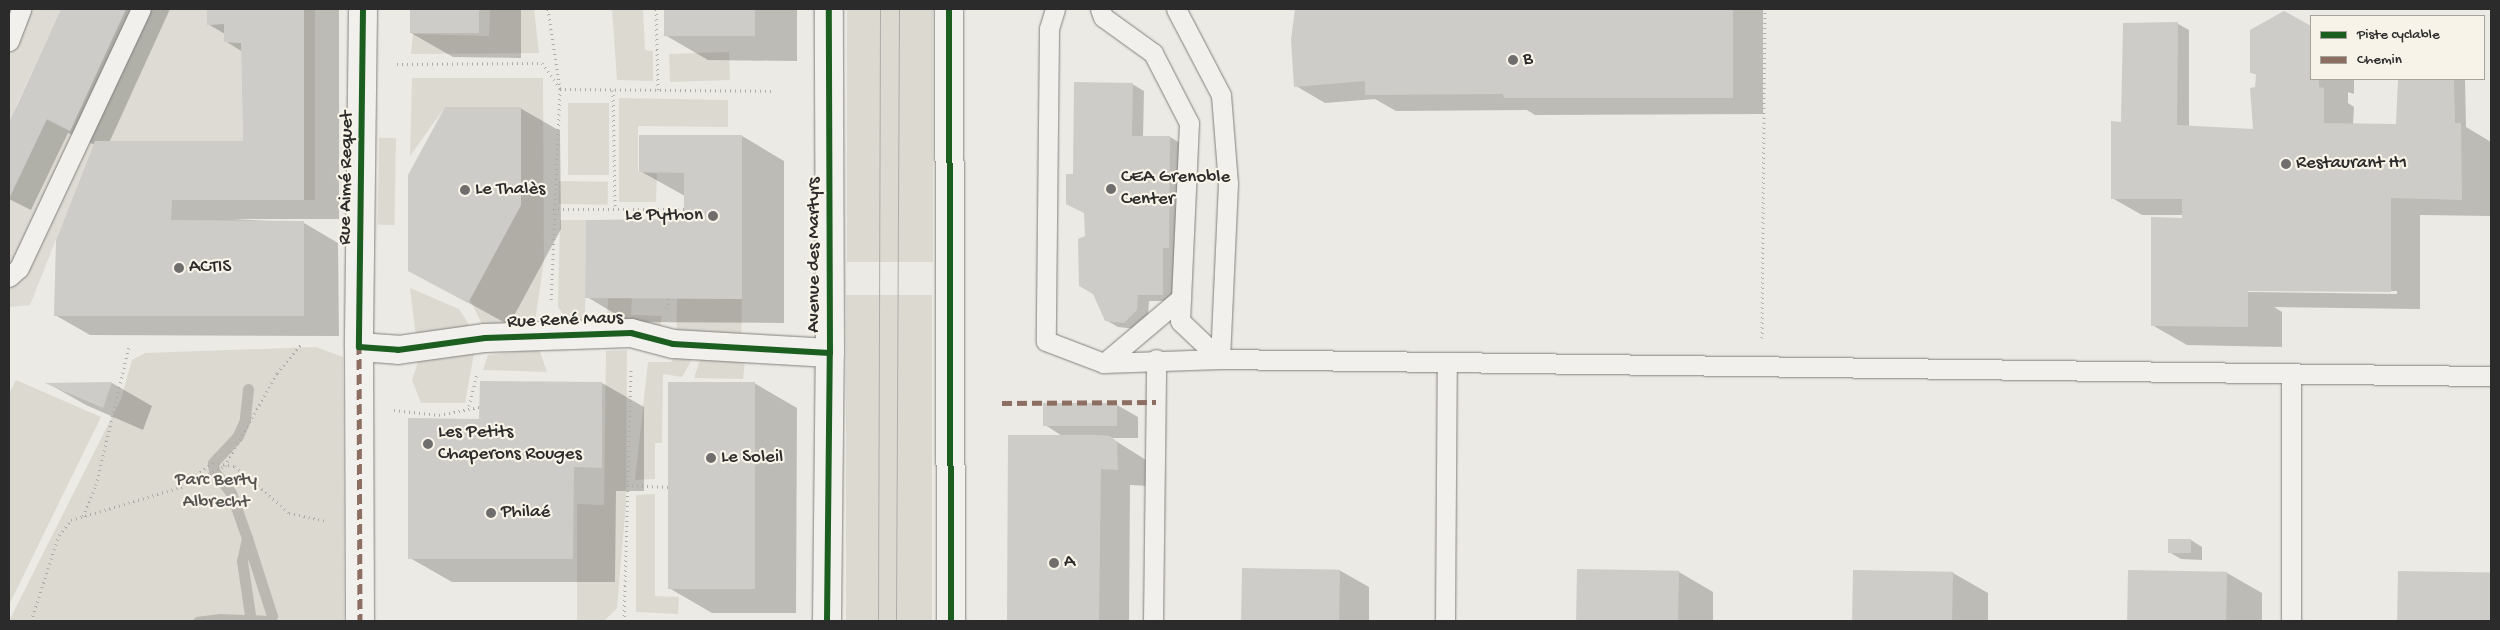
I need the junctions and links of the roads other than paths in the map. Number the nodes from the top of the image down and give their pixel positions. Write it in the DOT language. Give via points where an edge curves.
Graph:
graph roads {
  1 [pos="21,9"];
  2 [pos="141,9"];
  3 [pos="364,9"];
  4 [pos="828,9"];
  5 [pos="949,9"];
  6 [pos="1056,9"];
  7 [pos="1100,9"];
  8 [pos="1177,10"];
  9 [pos="9,42"];
  10 [pos="9,277"];
  11 [pos="1181,298"];
  12 [pos="359,348"];
  13 [pos="830,353"];
  14 [pos="1156,359"];
  15 [pos="1220,360"];
  16 [pos="1447,362"];
  17 [pos="1104,363"];
  18 [pos="2291,373"];
  19 [pos="2491,376"];
  20 [pos="360,621"];
  21 [pos="827,621"];
  22 [pos="951,621"];
  23 [pos="1154,621"];
  24 [pos="1445,621"];
  25 [pos="2291,621"];
  1 -- 9 [label="lane"];
  2 -- 10 [label="lane" via="19,268"];
  3 -- 12 [label="main road, Rue Aimé Requet"];
  4 -- 13 [label="main road, Avenue des Martyrs"];
  5 -- 22 [label="main road"];
  6 -- 17 [label="lane" via="1049,29 1046,341"];
  7 -- 11 [label="lane" via="1103,17 1152,53 1189,123"];
  8 -- 15 [label="lane" via="1221,94 1228,183"];
  11 -- 15 [label="lane" via="1180,321"];
  11 -- 17 [label="lane"];
  12 -- 13 [label="main road, Rue René Maus" via="398,350 485,338 631,333 673,344"];
  12 -- 20 [label="main road, Rue Aimé Requet"];
  13 -- 21 [label="main road, Avenue des Martyrs"];
  14 -- 15 [label="lane"];
  14 -- 17 [label="lane"];
  14 -- 23 [label="lane"];
  15 -- 16 [label="lane"];
  16 -- 18 [label="lane"];
  16 -- 24 [label="lane"];
  18 -- 19 [label="lane"];
  18 -- 25 [label="lane"];
}
